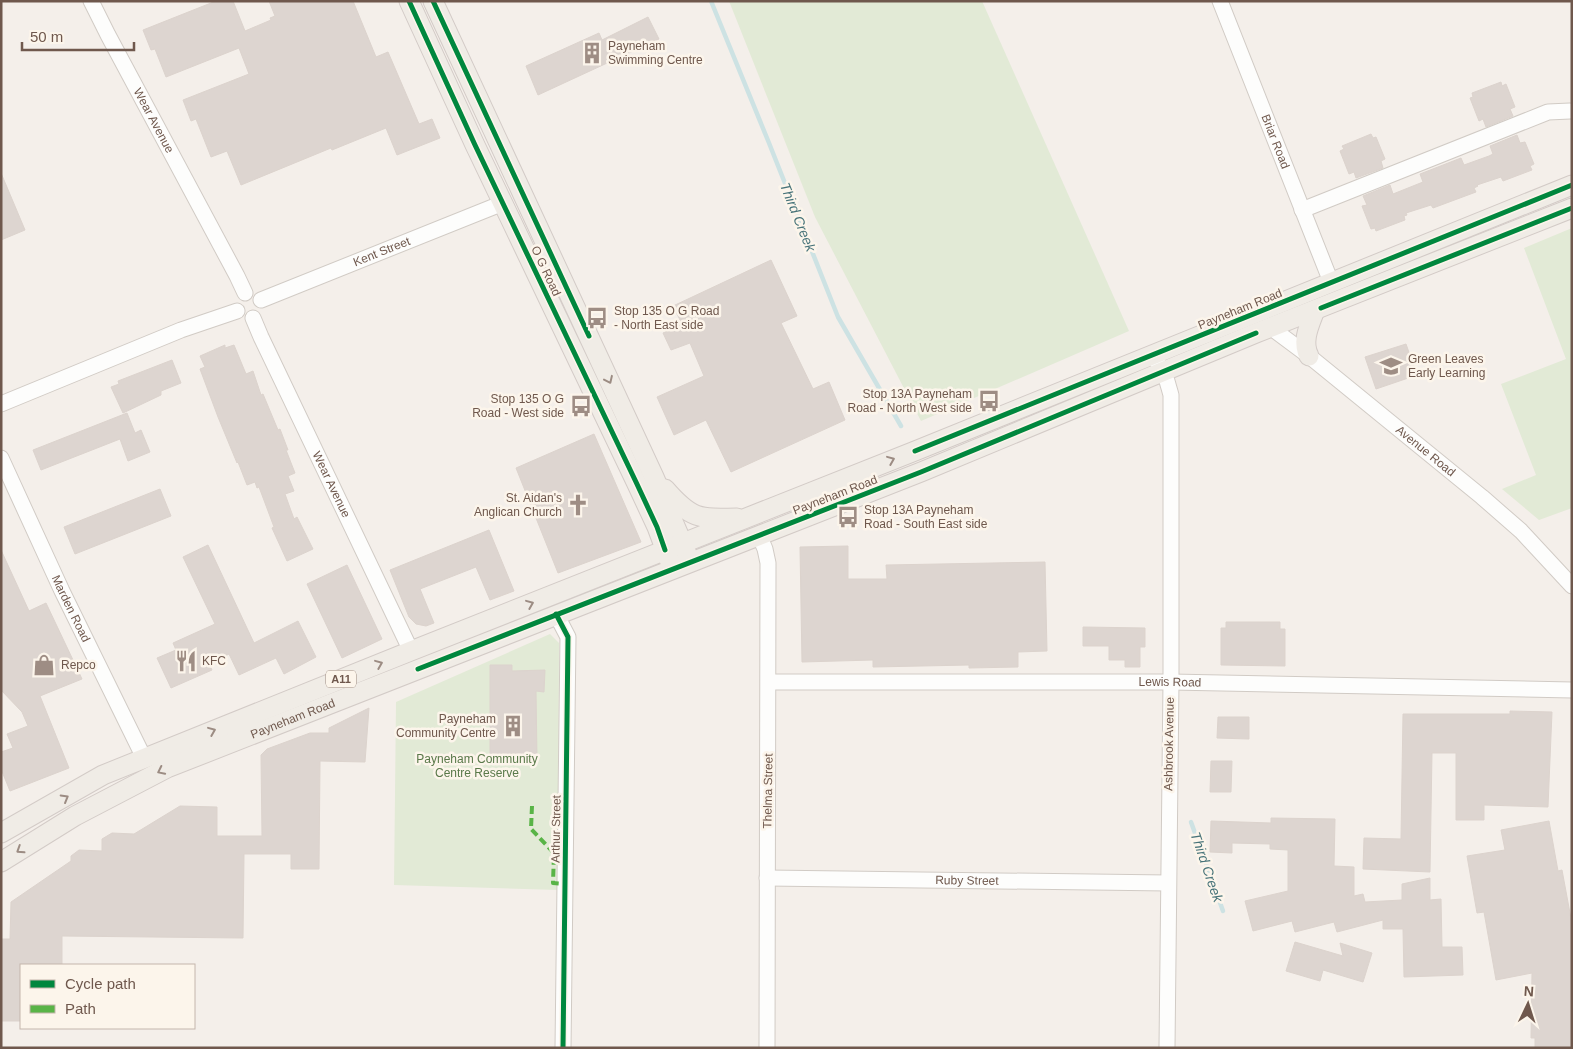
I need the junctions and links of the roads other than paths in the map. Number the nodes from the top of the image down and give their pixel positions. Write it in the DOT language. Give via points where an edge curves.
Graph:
graph roads {
  1 [pos="92,1"];
  2 [pos="409,1"];
  3 [pos="433,1"];
  4 [pos="1220,1"];
  5 [pos="1570,112"];
  6 [pos="1572,185"];
  7 [pos="523,195"];
  8 [pos="503,203"];
  9 [pos="1572,208"];
  10 [pos="1302,210"];
  11 [pos="1381,262"];
  12 [pos="1425,267"];
  13 [pos="1331,282"];
  14 [pos="245,293"];
  15 [pos="260,300"];
  16 [pos="1287,300"];
  17 [pos="1316,310"];
  18 [pos="237,311"];
  19 [pos="253,318"];
  20 [pos="1222,326"];
  21 [pos="1270,327"];
  22 [pos="1153,354"];
  23 [pos="1309,356"];
  24 [pos="1162,372"];
  25 [pos="1,404"];
  26 [pos="1,458"];
  27 [pos="654,477"];
  28 [pos="748,518"];
  29 [pos="759,535"];
  30 [pos="683,544"];
  31 [pos="665,550"];
  32 [pos="681,566"];
  33 [pos="1572,586"];
  34 [pos="556,614"];
  35 [pos="411,651"];
  36 [pos="769,682"];
  37 [pos="1171,682"];
  38 [pos="1572,690"];
  39 [pos="144,758"];
  40 [pos="1,833"];
  41 [pos="1,862"];
  42 [pos="767,878"];
  43 [pos="1168,883"];
  44 [pos="562,1048"];
  45 [pos="767,1048"];
  46 [pos="1167,1048"];
  1 -- 14 [label="street, Wear Avenue"];
  2 -- 8 [label="main road, O G Road"];
  3 -- 7 [label="main road, O G Road"];
  4 -- 10 [label="street, Briar Road"];
  5 -- 10 [label="street" via="1548,112"];
  6 -- 11 [label="main road, Payneham Road / A11"];
  7 -- 8 [label="main road"];
  7 -- 27 [label="main road, O G Road, one-way"];
  8 -- 15 [label="street, Kent Street"];
  8 -- 31 [label="main road, O G Road"];
  9 -- 12 [label="main road, Payneham Road / A11"];
  10 -- 13 [label="street, Briar Road"];
  11 -- 12 [label="main road" via="1410,254 1422,260"];
  11 -- 13 [label="main road, Payneham Road / A11"];
  12 -- 17 [label="main road, Payneham Road / A11"];
  13 -- 16 [label="main road, Payneham Road / A11"];
  14 -- 15 [label="street" via="254,293"];
  14 -- 18 [label="street" via="237,299"];
  15 -- 19 [label="street" via="262,306"];
  16 -- 20 [label="main road, Payneham Road / A11"];
  16 -- 21 [label="main road" via="1280,304"];
  17 -- 21 [label="main road, Payneham Road / A11"];
  17 -- 23 [label="main road" via="1307,334"];
  18 -- 19 [label="street" via="242,316"];
  18 -- 25 [label="street" via="181,330"];
  19 -- 35 [label="street, Wear Avenue"];
  20 -- 21 [label="main road" via="1255,322"];
  20 -- 22 [label="main road, Payneham Road / A11"];
  21 -- 23 [label="street, Avenue Road"];
  21 -- 24 [label="main road, Payneham Road / A11"];
  22 -- 24 [label="street, Ashbrook Avenue"];
  28 -- 22 [label="main road, Payneham Road / A11, one-way"];
  23 -- 33 [label="street, Avenue Road" via="1521,530"];
  24 -- 29 [label="main road, Payneham Road / A11"];
  24 -- 37 [label="street, Ashbrook Avenue" via="1171,395"];
  26 -- 39 [label="street, Marden Road"];
  27 -- 28 [label="main road" via="679,506 694,515 716,519"];
  27 -- 30 [label="main road, O G Road"];
  28 -- 30 [label="main road, Payneham Road / A11"];
  29 -- 32 [label="main road, Payneham Road / A11"];
  29 -- 36 [label="street, Thelma Street" via="768,563"];
  30 -- 31 [label="main road, Payneham Road / A11"];
  30 -- 32 [label="main road, O G Road"];
  31 -- 32 [label="main road, O G Road"];
  35 -- 31 [label="main road, Payneham Road / A11, one-way"];
  32 -- 34 [label="main road, Payneham Road / A11"];
  34 -- 41 [label="main road, Payneham Road / A11, one-way" via="167,768 75,816"];
  34 -- 44 [label="street, Arthur Street" via="568,637"];
  39 -- 35 [label="main road, Payneham Road / A11, one-way"];
  36 -- 37 [label="street, Lewis Road"];
  36 -- 42 [label="street, Thelma Street"];
  37 -- 38 [label="street, Lewis Road"];
  37 -- 43 [label="street, Ashbrook Avenue"];
  40 -- 39 [label="main road, Payneham Road / A11, one-way" via="103,775"];
  42 -- 43 [label="street, Ruby Street"];
  42 -- 45 [label="street, Thelma Street"];
  43 -- 46 [label="street, Ashbrook Avenue"];
}
